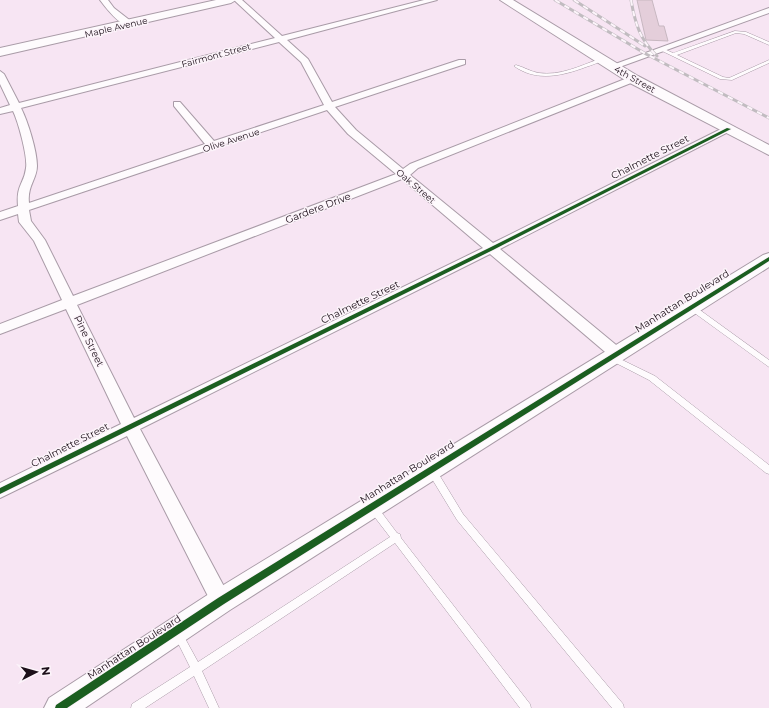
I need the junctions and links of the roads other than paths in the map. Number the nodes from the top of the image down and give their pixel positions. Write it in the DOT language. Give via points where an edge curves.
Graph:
graph roads {
  1 [pos="104,0"];
  2 [pos="231,0"];
  3 [pos="238,0"];
  4 [pos="433,0"];
  5 [pos="505,0"];
  6 [pos="769,10"];
  7 [pos="129,24"];
  8 [pos="280,38"];
  9 [pos="769,44"];
  10 [pos="660,49"];
  11 [pos="0,52"];
  12 [pos="673,55"];
  13 [pos="769,61"];
  14 [pos="462,62"];
  15 [pos="606,63"];
  16 [pos="516,66"];
  17 [pos="0,74"];
  18 [pos="633,79"];
  19 [pos="177,104"];
  20 [pos="15,107"];
  21 [pos="330,107"];
  22 [pos="0,111"];
  23 [pos="729,129"];
  24 [pos="212,146"];
  25 [pos="769,151"];
  26 [pos="403,175"];
  27 [pos="23,209"];
  28 [pos="0,216"];
  29 [pos="491,249"];
  30 [pos="769,259"];
  31 [pos="70,303"];
  32 [pos="691,307"];
  33 [pos="0,330"];
  34 [pos="613,355"];
  35 [pos="769,364"];
  36 [pos="130,426"];
  37 [pos="431,469"];
  38 [pos="769,470"];
  39 [pos="0,491"];
  40 [pos="372,506"];
  41 [pos="397,537"];
  42 [pos="221,601"];
  43 [pos="176,630"];
  44 [pos="196,669"];
  45 [pos="59,708"];
  46 [pos="136,708"];
  47 [pos="214,708"];
  48 [pos="526,708"];
  49 [pos="619,708"];
  1 -- 7 [label="street" via="111,10"];
  2 -- 7 [label="street, Maple Avenue"];
  3 -- 8 [label="street, Oak Street"];
  4 -- 8 [label="street, Fairmont Street"];
  5 -- 15 [label="street, 4th Street"];
  6 -- 10 [label="street"];
  7 -- 11 [label="street, Maple Avenue"];
  8 -- 20 [label="street, Fairmont Street"];
  8 -- 21 [label="street, Oak Street" via="306,61"];
  9 -- 12 [label="lane" via="746,33 736,32"];
  10 -- 12 [label="lane"];
  10 -- 15 [label="street"];
  12 -- 13 [label="lane" via="722,78 730,79"];
  14 -- 21 [label="street, Olive Avenue"];
  15 -- 16 [label="lane" via="547,75 530,73"];
  15 -- 18 [label="street, 4th Street"];
  17 -- 20 [label="street, Pine Street"];
  18 -- 23 [label="street, 4th Street"];
  18 -- 26 [label="street, Gardere Drive" via="414,166"];
  19 -- 24 [label="street"];
  20 -- 22 [label="street, Fairmont Street"];
  20 -- 27 [label="street, Pine Street" via="23,122 32,167 22,193"];
  21 -- 24 [label="street, Olive Avenue"];
  21 -- 26 [label="street, Oak Street" via="352,132"];
  23 -- 25 [label="street, 4th Street"];
  23 -- 29 [label="street, Chalmette Street"];
  24 -- 27 [label="street, Olive Avenue"];
  26 -- 29 [label="street, Oak Street"];
  26 -- 31 [label="street, Gardere Drive"];
  27 -- 28 [label="street, Olive Avenue"];
  27 -- 31 [label="street, Pine Street" via="25,222 40,240"];
  29 -- 34 [label="street, Oak Street"];
  29 -- 36 [label="street, Chalmette Street"];
  30 -- 32 [label="street, Manhattan Boulevard"];
  31 -- 33 [label="street, Gardere Drive"];
  31 -- 36 [label="street, Pine Street"];
  32 -- 34 [label="street, Manhattan Boulevard"];
  32 -- 35 [label="lane"];
  34 -- 37 [label="street, Manhattan Boulevard"];
  34 -- 38 [label="lane" via="652,378"];
  36 -- 39 [label="street, Chalmette Street"];
  36 -- 42 [label="street, Pine Street"];
  37 -- 40 [label="street, Manhattan Boulevard"];
  37 -- 49 [label="lane" via="460,517"];
  40 -- 41 [label="lane"];
  40 -- 42 [label="street, Manhattan Boulevard"];
  41 -- 44 [label="lane"];
  41 -- 48 [label="lane"];
  42 -- 43 [label="street, Manhattan Boulevard"];
  43 -- 44 [label="lane"];
  43 -- 45 [label="street, Manhattan Boulevard"];
  44 -- 46 [label="lane"];
  44 -- 47 [label="lane"];
}
